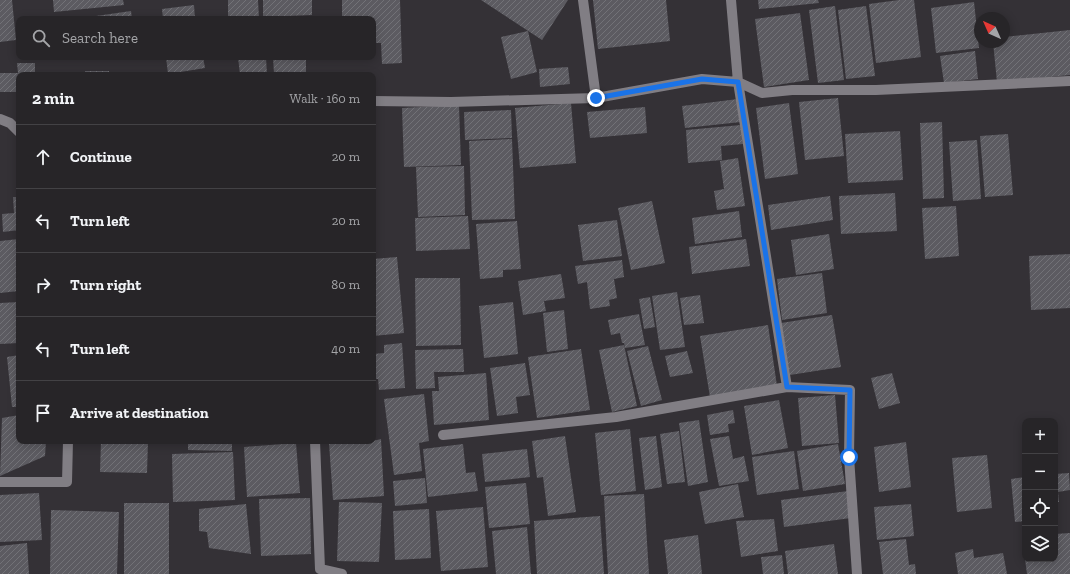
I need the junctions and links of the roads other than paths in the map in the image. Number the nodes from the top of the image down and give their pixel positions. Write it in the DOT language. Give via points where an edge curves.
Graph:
graph roads {
  1 [pos="583,0"];
  2 [pos="731,0"];
  3 [pos="1070,81"];
  4 [pos="738,82"];
  5 [pos="596,98"];
  6 [pos="376,101"];
  7 [pos="0,119"];
  8 [pos="16,129"];
  9 [pos="787,387"];
  10 [pos="443,435"];
  11 [pos="68,444"];
  12 [pos="315,444"];
  13 [pos="0,482"];
  14 [pos="342,574"];
  15 [pos="857,574"];
  1 -- 5 [label="street"];
  2 -- 4 [label="street"];
  3 -- 4 [label="street" via="762,93"];
  4 -- 5 [label="street" via="702,79"];
  4 -- 9 [label="street"];
  5 -- 6 [label="street"];
  7 -- 8 [label="street"];
  9 -- 10 [label="street" via="616,417"];
  9 -- 15 [label="street" via="850,390 849,457"];
  11 -- 13 [label="street" via="67,482"];
  12 -- 14 [label="street" via="320,569"];
}
